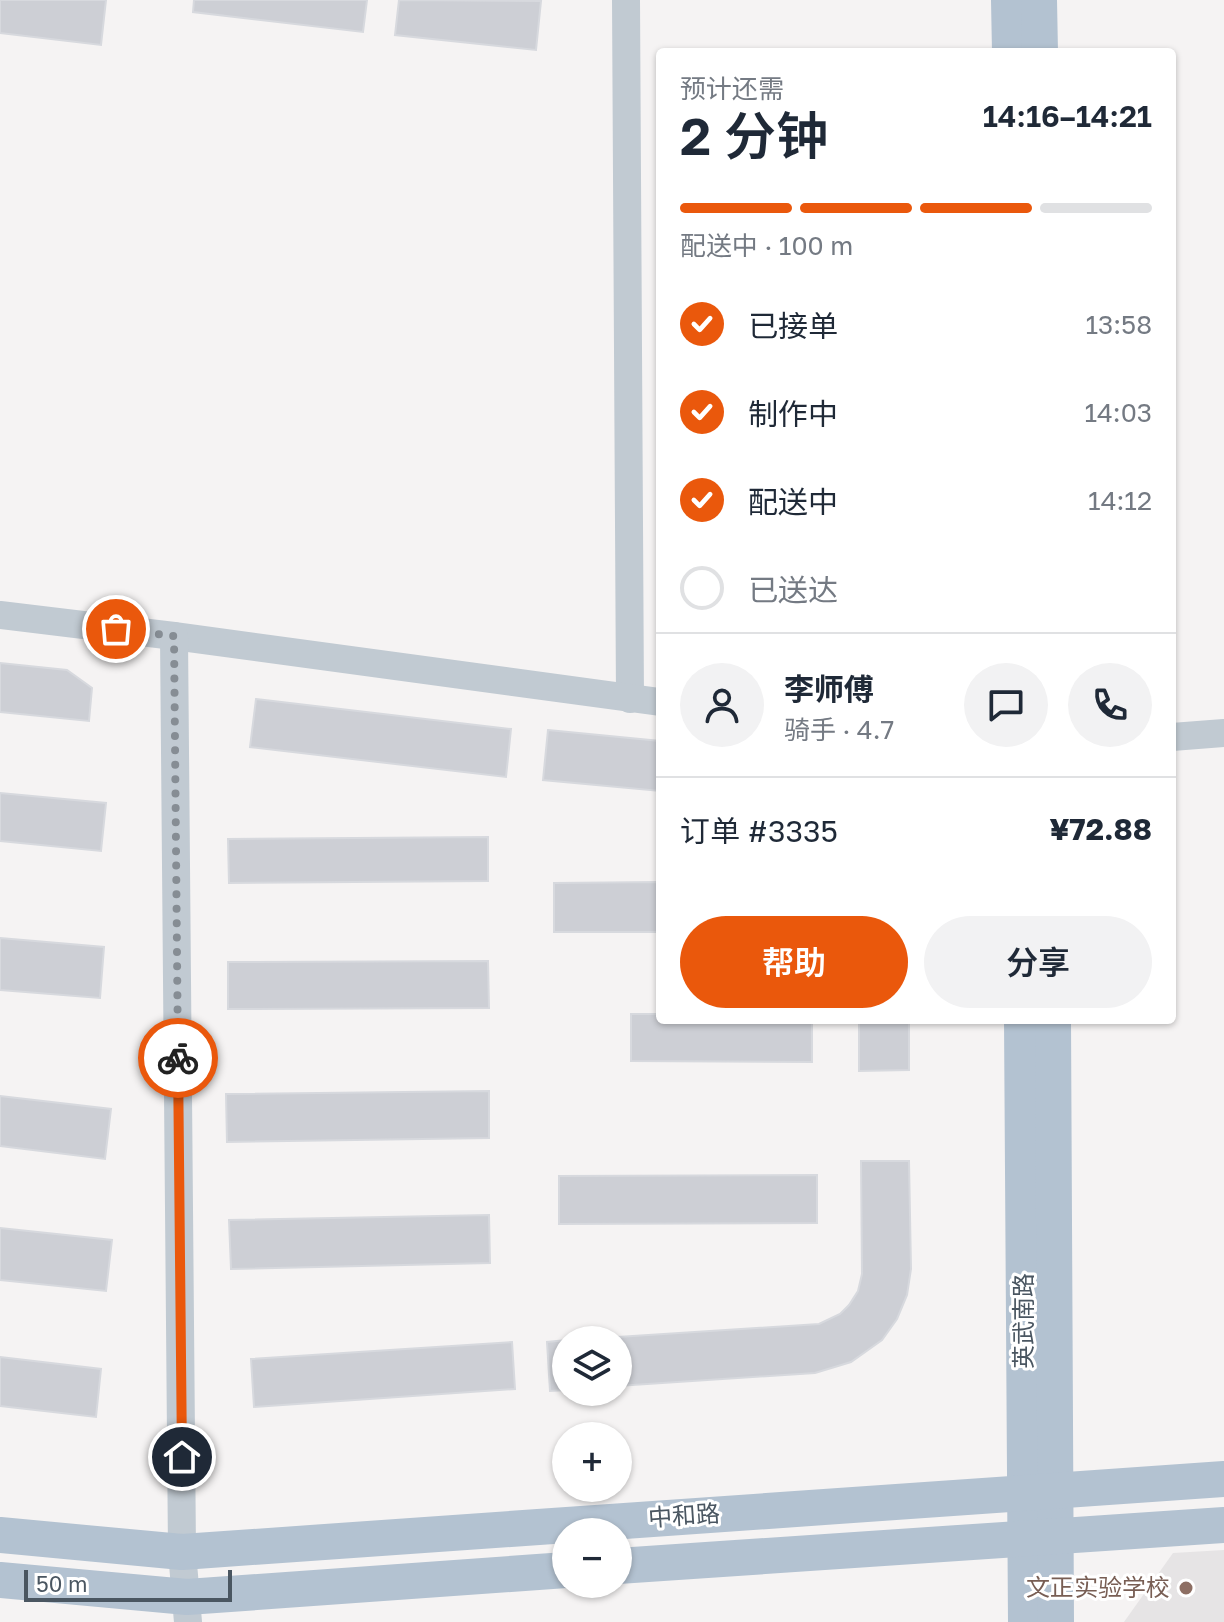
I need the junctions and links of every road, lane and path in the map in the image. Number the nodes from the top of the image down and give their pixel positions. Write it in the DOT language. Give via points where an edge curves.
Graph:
graph roads {
  1 [pos="626,0"];
  2 [pos="1009,0"];
  3 [pos="1039,0"];
  4 [pos="1010,48"];
  5 [pos="1040,48"];
  6 [pos="0,615"];
  7 [pos="174,636"];
  8 [pos="630,699"];
  9 [pos="656,702"];
  10 [pos="1224,733"];
  11 [pos="1176,737"];
  12 [pos="1022,1024"];
  13 [pos="1053,1024"];
  14 [pos="1224,1479"];
  15 [pos="1040,1491"];
  16 [pos="1224,1525"];
  17 [pos="0,1535"];
  18 [pos="1040,1536"];
  19 [pos="182,1552"];
  20 [pos="632,1565"];
  21 [pos="552,1571"];
  22 [pos="0,1580"];
  23 [pos="188,1609"];
  24 [pos="1026,1622"];
  25 [pos="1056,1622"];
  1 -- 8 [label="street"];
  2 -- 4 [label="main road"];
  3 -- 5 [label="main road"];
  6 -- 7 [label="street"];
  7 -- 8 [label="street"];
  7 -- 19 [label="street"];
  8 -- 9 [label="street"];
  10 -- 11 [label="street"];
  12 -- 15 [label="main road, 英武南路"];
  13 -- 15 [label="main road, 英武南路"];
  14 -- 15 [label="main road, 中和路"];
  15 -- 18 [label="main road, 英武南路"];
  15 -- 19 [label="main road, 中和路"];
  16 -- 18 [label="main road, 中和路"];
  17 -- 19 [label="main road, 中和路"];
  18 -- 20 [label="main road, 中和路"];
  18 -- 24 [label="main road, 英武南路"];
  18 -- 25 [label="main road, 英武南路"];
  19 -- 23 [label="street"];
  21 -- 23 [label="main road"];
  22 -- 23 [label="main road"];
}
